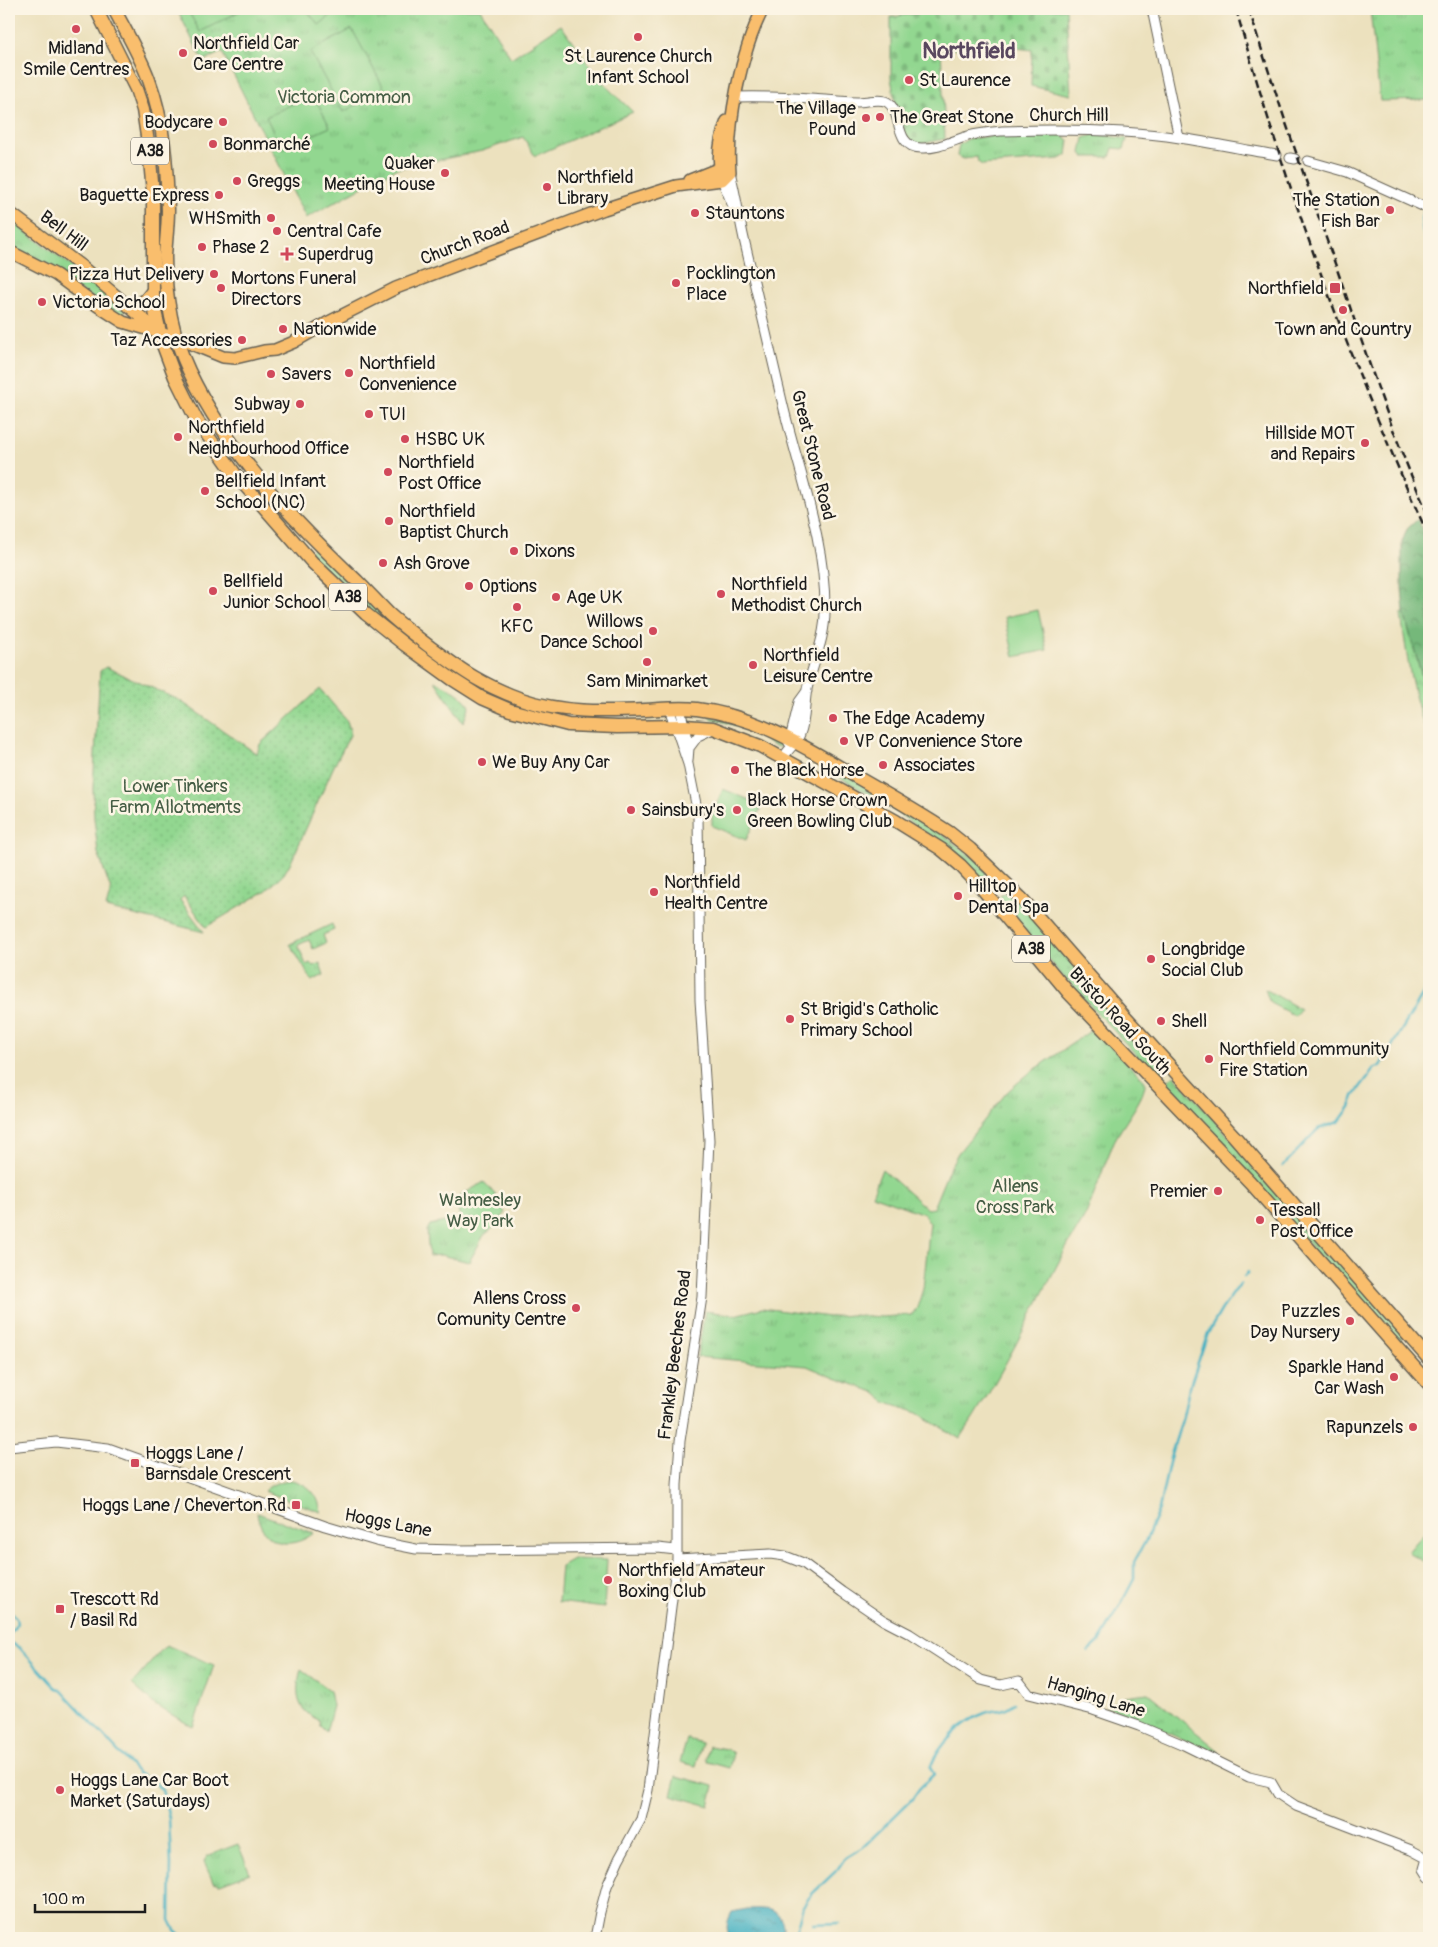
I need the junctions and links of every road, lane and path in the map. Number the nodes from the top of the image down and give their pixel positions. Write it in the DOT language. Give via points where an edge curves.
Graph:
graph roads {
  1 [pos="96,9"];
  2 [pos="114,9"];
  3 [pos="763,9"];
  4 [pos="1152,9"];
  5 [pos="736,96"];
  6 [pos="1179,138"];
  7 [pos="1277,155"];
  8 [pos="1308,161"];
  9 [pos="724,173"];
  10 [pos="154,193"];
  11 [pos="167,196"];
  12 [pos="1427,208"];
  13 [pos="9,212"];
  14 [pos="9,252"];
  15 [pos="97,279"];
  16 [pos="152,291"];
  17 [pos="137,304"];
  18 [pos="156,318"];
  19 [pos="160,333"];
  20 [pos="175,333"];
  21 [pos="199,390"];
  22 [pos="216,448"];
  23 [pos="489,696"];
  24 [pos="674,708"];
  25 [pos="680,726"];
  26 [pos="713,728"];
  27 [pos="789,746"];
  28 [pos="689,748"];
  29 [pos="688,764"];
  30 [pos="993,871"];
  31 [pos="980,886"];
  32 [pos="1009,886"];
  33 [pos="993,903"];
  34 [pos="1172,1069"];
  35 [pos="1157,1085"];
  36 [pos="1410,1338"];
  37 [pos="1399,1350"];
  38 [pos="1429,1359"];
  39 [pos="1429,1384"];
  40 [pos="9,1447"];
  41 [pos="676,1554"];
  42 [pos="1429,1859"];
  43 [pos="1429,1877"];
  44 [pos="595,1938"];
  1 -- 10 [label="highway, A38" via="140,103"];
  2 -- 11 [label="highway, A38" via="151,87 161,132"];
  3 -- 5 [label="main road" via="750,37"];
  4 -- 6 [label="street"];
  5 -- 6 [label="street, Church Hill" via="888,102 902,137 909,144 921,148 1000,131 1116,131"];
  5 -- 9 [label="main road" via="722,132 719,155"];
  6 -- 7 [label="street, Church Hill"];
  8 -- 12 [label="street" via="1347,172"];
  9 -- 20 [label="main road, Church Road" via="596,212 396,288 275,350 224,357"];
  9 -- 27 [label="street, Great Stone Road" via="742,228 825,583 823,634"];
  10 -- 11 [label="highway"];
  10 -- 16 [label="highway, A38"];
  11 -- 20 [label="highway, A38" via="166,285 170,320"];
  13 -- 15 [label="main road, Bell Hill"];
  14 -- 19 [label="main road" via="56,275 123,322"];
  15 -- 17 [label="main road, Bell Hill"];
  15 -- 19 [label="main road, Bell Hill"];
  16 -- 17 [label="main road"];
  16 -- 18 [label="highway, A38"];
  17 -- 18 [label="main road, Bell Hill"];
  18 -- 19 [label="highway, A38"];
  18 -- 20 [label="main road, Bell Hill"];
  19 -- 20 [label="main road"];
  19 -- 22 [label="highway, A38" via="174,377"];
  20 -- 21 [label="highway, A38"];
  21 -- 22 [label="highway" via="203,408 221,441"];
  21 -- 23 [label="highway, A38" via="253,472 289,514 390,615 450,666 486,689"];
  22 -- 23 [label="highway, A38" via="298,547 349,598 428,662"];
  23 -- 24 [label="highway, A38" via="572,710 603,712"];
  23 -- 25 [label="highway, A38" via="510,710 568,725"];
  24 -- 25 [label="street, Frankley Beeches Road"];
  24 -- 27 [label="highway, Bristol Road South / A38" via="715,712 758,724"];
  25 -- 26 [label="highway, A38"];
  25 -- 28 [label="street, Frankley Beeches Road"];
  25 -- 29 [label="street, Frankley Beeches Road"];
  26 -- 27 [label="highway, Bristol Road South / A38" via="746,740"];
  26 -- 28 [label="street" via="698,736"];
  27 -- 30 [label="highway, Bristol Road South / A38" via="950,833"];
  27 -- 31 [label="highway, Bristol Road South / A38" via="941,849"];
  28 -- 29 [label="street, Frankley Beeches Road"];
  29 -- 41 [label="street, Frankley Beeches Road" via="698,814 700,1000 709,1140 702,1297 680,1441"];
  30 -- 31 [label="highway"];
  30 -- 32 [label="highway, Bristol Road South / A38"];
  31 -- 33 [label="highway, Bristol Road South / A38"];
  32 -- 33 [label="highway" via="997,892"];
  32 -- 34 [label="highway, Bristol Road South / A38"];
  33 -- 35 [label="highway, Bristol Road South / A38" via="1068,992"];
  34 -- 35 [label="highway"];
  34 -- 36 [label="highway, Bristol Road South / A38"];
  35 -- 37 [label="highway, Bristol Road South / A38" via="1250,1182"];
  36 -- 37 [label="highway"];
  36 -- 38 [label="highway, Bristol Road South / A38"];
  37 -- 39 [label="highway, Bristol Road South / A38"];
  40 -- 41 [label="street, Hoggs Lane" via="56,1442 93,1444 325,1526 416,1549 658,1548"];
  41 -- 42 [label="street, Hanging Lane" via="770,1554 803,1563 883,1620 981,1680 1001,1685 1019,1681 1029,1694 1093,1710 1139,1726 1250,1778 1271,1782 1278,1794 1296,1806"];
  41 -- 44 [label="street, Frankley Beeches Road" via="645,1805 607,1886"];
  42 -- 43 [label="street" via="1424,1869"];
}
